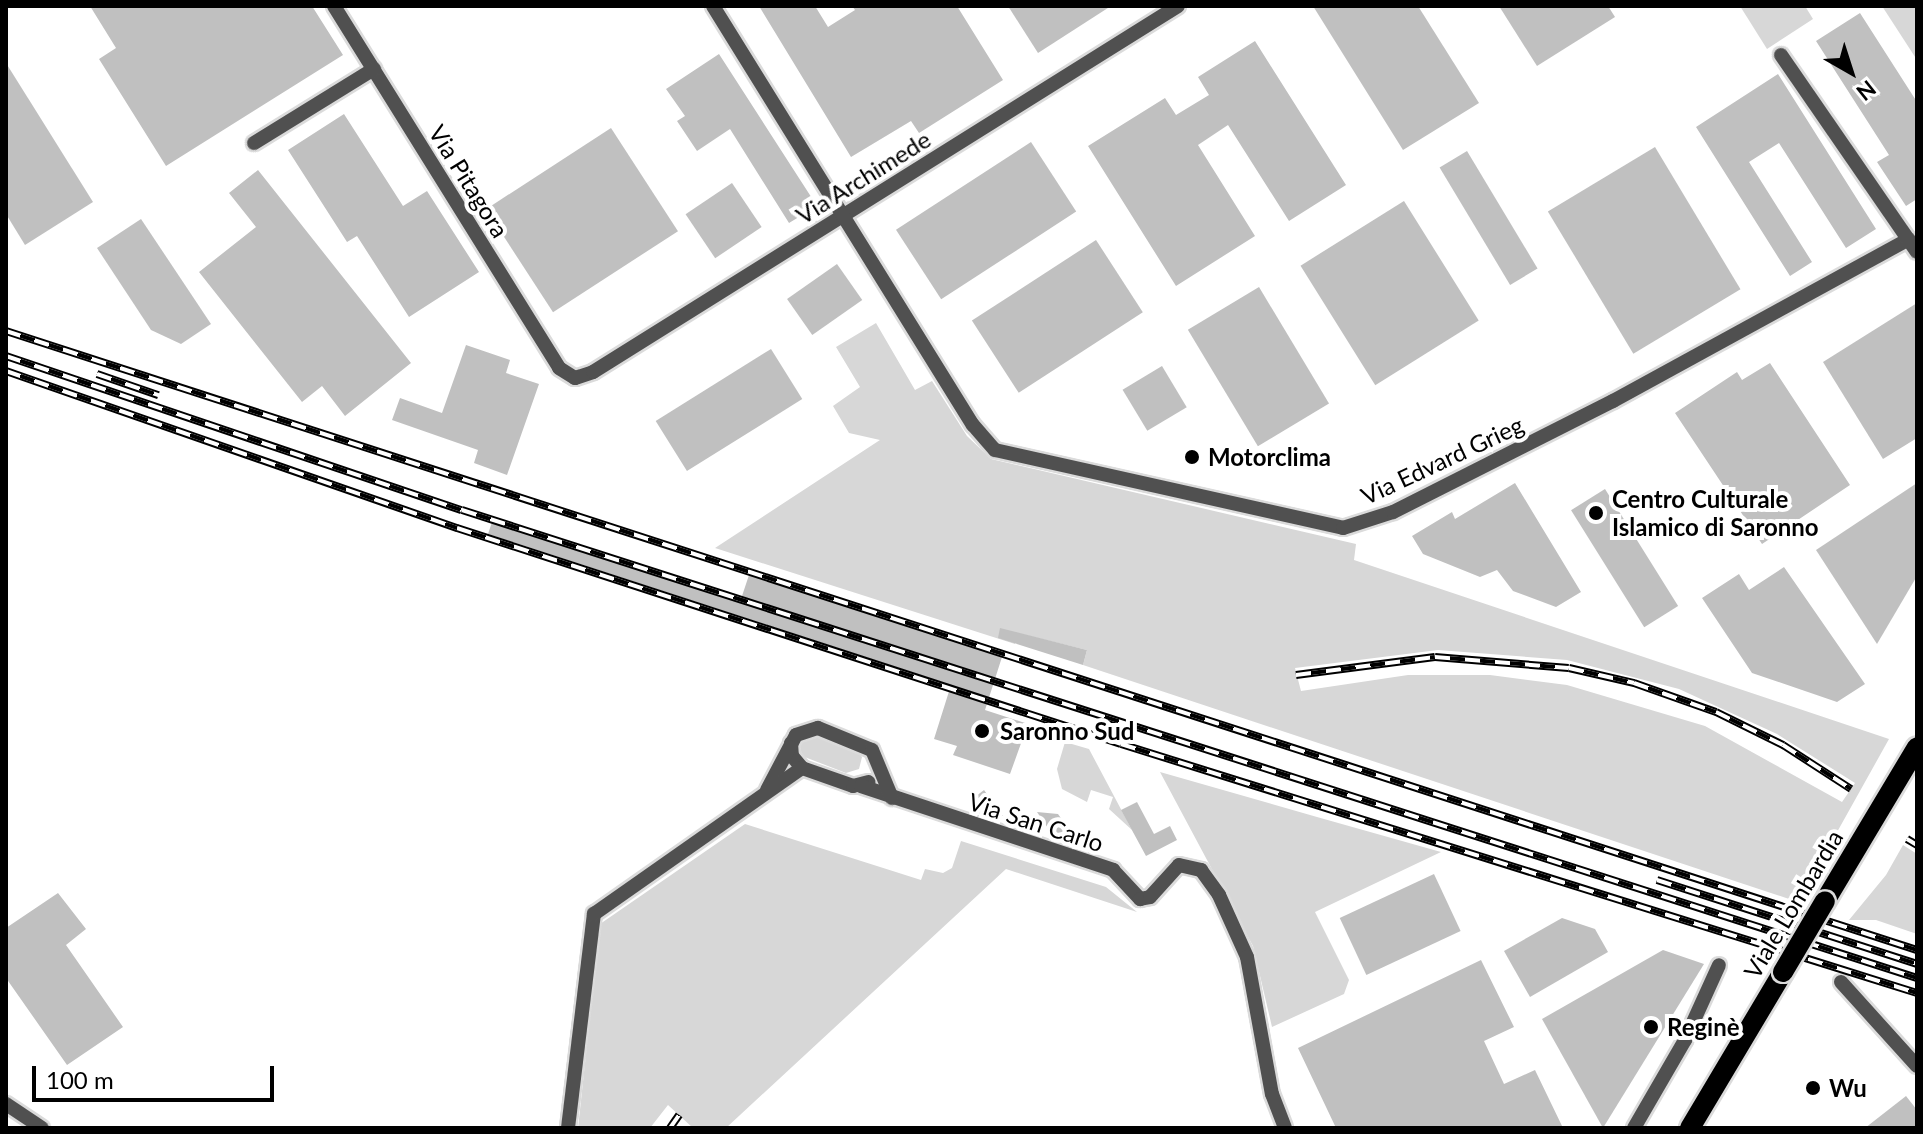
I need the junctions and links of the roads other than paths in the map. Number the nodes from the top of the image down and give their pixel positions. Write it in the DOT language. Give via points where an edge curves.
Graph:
graph roads {
  1 [pos="334,6"];
  2 [pos="713,6"];
  3 [pos="1178,6"];
  4 [pos="1154,12"];
  5 [pos="1781,55"];
  6 [pos="374,69"];
  7 [pos="254,143"];
  8 [pos="842,215"];
  9 [pos="1913,245"];
  10 [pos="569,377"];
  11 [pos="791,743"];
  12 [pos="1917,747"];
  13 [pos="802,768"];
  14 [pos="877,768"];
  15 [pos="861,786"];
  16 [pos="767,790"];
  17 [pos="892,798"];
  18 [pos="1719,965"];
  19 [pos="1841,982"];
  20 [pos="1917,1066"];
  21 [pos="6,1104"];
  22 [pos="42,1128"];
  23 [pos="568,1128"];
  24 [pos="1285,1128"];
  25 [pos="1634,1128"];
  26 [pos="1690,1128"];
  1 -- 6 [label="street, Via Pitagora"];
  2 -- 8 [label="street, Via Edvard Grieg"];
  3 -- 4 [label="street, Via Archimede"];
  4 -- 8 [label="street, Via Archimede"];
  5 -- 9 [label="street, Via Edvard Grieg"];
  6 -- 7 [label="street"];
  6 -- 10 [label="street, Via Pitagora"];
  8 -- 9 [label="street, Via Edvard Grieg" via="973,425 995,450 1343,528 1393,512"];
  8 -- 10 [label="street, Via Archimede" via="593,372"];
  11 -- 13 [label="street" via="792,756"];
  11 -- 14 [label="street" via="804,730 818,728 866,745"];
  11 -- 16 [label="street"];
  12 -- 26 [label="main road, Viale Lombardia, bridge"];
  13 -- 15 [label="street, Via San Carlo"];
  13 -- 16 [label="street"];
  14 -- 15 [label="street"];
  14 -- 17 [label="street"];
  15 -- 17 [label="street, Via San Carlo"];
  16 -- 23 [label="street" via="594,914"];
  17 -- 24 [label="street, Via San Carlo" via="1113,870 1145,899 1179,865 1195,865 1207,876 1247,957 1272,1094"];
  18 -- 25 [label="street" via="1685,1040"];
  19 -- 20 [label="street"];
  21 -- 22 [label="street"];
}
